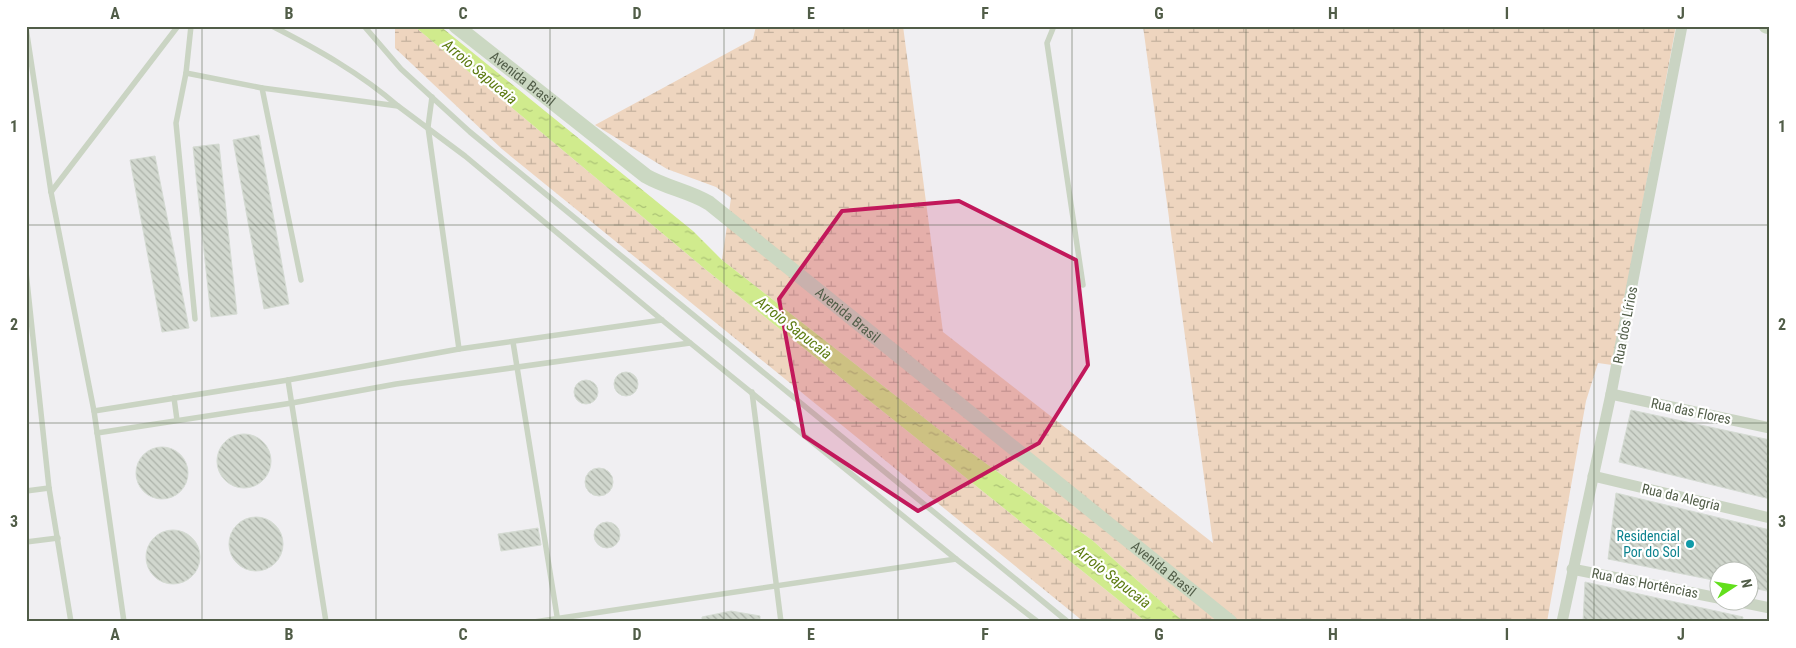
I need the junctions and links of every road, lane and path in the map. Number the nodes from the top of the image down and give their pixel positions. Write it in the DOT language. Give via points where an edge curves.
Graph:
graph roads {
  1 [pos="178,26"];
  2 [pos="191,26"];
  3 [pos="272,26"];
  4 [pos="364,26"];
  5 [pos="456,26"];
  6 [pos="1054,26"];
  7 [pos="1682,26"];
  8 [pos="1766,26"];
  9 [pos="27,27"];
  10 [pos="1770,27"];
  11 [pos="186,73"];
  12 [pos="262,88"];
  13 [pos="432,97"];
  14 [pos="398,106"];
  15 [pos="428,127"];
  16 [pos="51,192"];
  17 [pos="26,272"];
  18 [pos="301,280"];
  19 [pos="1084,284"];
  20 [pos="195,318"];
  21 [pos="662,320"];
  22 [pos="513,342"];
  23 [pos="690,342"];
  24 [pos="459,349"];
  25 [pos="518,368"];
  26 [pos="288,380"];
  27 [pos="752,392"];
  28 [pos="1611,394"];
  29 [pos="174,398"];
  30 [pos="292,403"];
  31 [pos="94,411"];
  32 [pos="177,420"];
  33 [pos="1770,428"];
  34 [pos="97,433"];
  35 [pos="1593,476"];
  36 [pos="49,488"];
  37 [pos="26,491"];
  38 [pos="1770,518"];
  39 [pos="58,538"];
  40 [pos="26,542"];
  41 [pos="956,559"];
  42 [pos="1572,569"];
  43 [pos="775,585"];
  44 [pos="1708,596"];
  45 [pos="558,620"];
  46 [pos="71,622"];
  47 [pos="124,622"];
  48 [pos="326,622"];
  49 [pos="534,622"];
  50 [pos="781,622"];
  51 [pos="1038,622"];
  52 [pos="1068,622"];
  53 [pos="1230,622"];
  54 [pos="1562,622"];
  1 -- 16 [label="lane"];
  2 -- 11 [label="lane"];
  3 -- 14 [label="lane" via="343,64 376,86"];
  4 -- 13 [label="lane" via="401,69"];
  5 -- 53 [label="main road, Avenida Brasil" via="646,176 709,203"];
  6 -- 19 [label="lane" via="1047,43"];
  7 -- 28 [label="street, Rua dos Lírios"];
  8 -- 10 [label="main road"];
  9 -- 16 [label="lane"];
  11 -- 12 [label="lane"];
  11 -- 20 [label="lane" via="176,123"];
  12 -- 14 [label="lane"];
  12 -- 18 [label="lane"];
  13 -- 15 [label="lane"];
  13 -- 52 [label="lane"];
  14 -- 15 [label="lane"];
  15 -- 21 [label="lane"];
  15 -- 24 [label="lane"];
  16 -- 31 [label="lane"];
  17 -- 36 [label="lane"];
  21 -- 22 [label="lane"];
  21 -- 23 [label="lane"];
  22 -- 24 [label="lane"];
  22 -- 25 [label="lane"];
  23 -- 25 [label="lane"];
  23 -- 27 [label="lane"];
  24 -- 26 [label="lane"];
  25 -- 30 [label="lane" via="396,384"];
  25 -- 45 [label="lane"];
  26 -- 29 [label="lane"];
  26 -- 30 [label="lane"];
  27 -- 41 [label="lane"];
  27 -- 43 [label="lane"];
  28 -- 33 [label="street, Rua das Flores"];
  28 -- 35 [label="street, Rua dos Lírios"];
  29 -- 31 [label="lane"];
  29 -- 32 [label="lane"];
  30 -- 32 [label="lane"];
  30 -- 48 [label="lane"];
  31 -- 34 [label="lane"];
  32 -- 34 [label="lane"];
  34 -- 47 [label="lane"];
  35 -- 38 [label="street, Rua da Alegria"];
  35 -- 42 [label="street, Rua dos Lírios"];
  36 -- 37 [label="lane"];
  36 -- 39 [label="lane"];
  39 -- 40 [label="lane"];
  39 -- 46 [label="lane"];
  41 -- 43 [label="lane"];
  41 -- 51 [label="lane"];
  42 -- 44 [label="street, Rua das Hortências"];
  42 -- 54 [label="street, Rua dos Lírios"];
  43 -- 45 [label="lane"];
  43 -- 50 [label="lane"];
  45 -- 49 [label="lane"];
}
